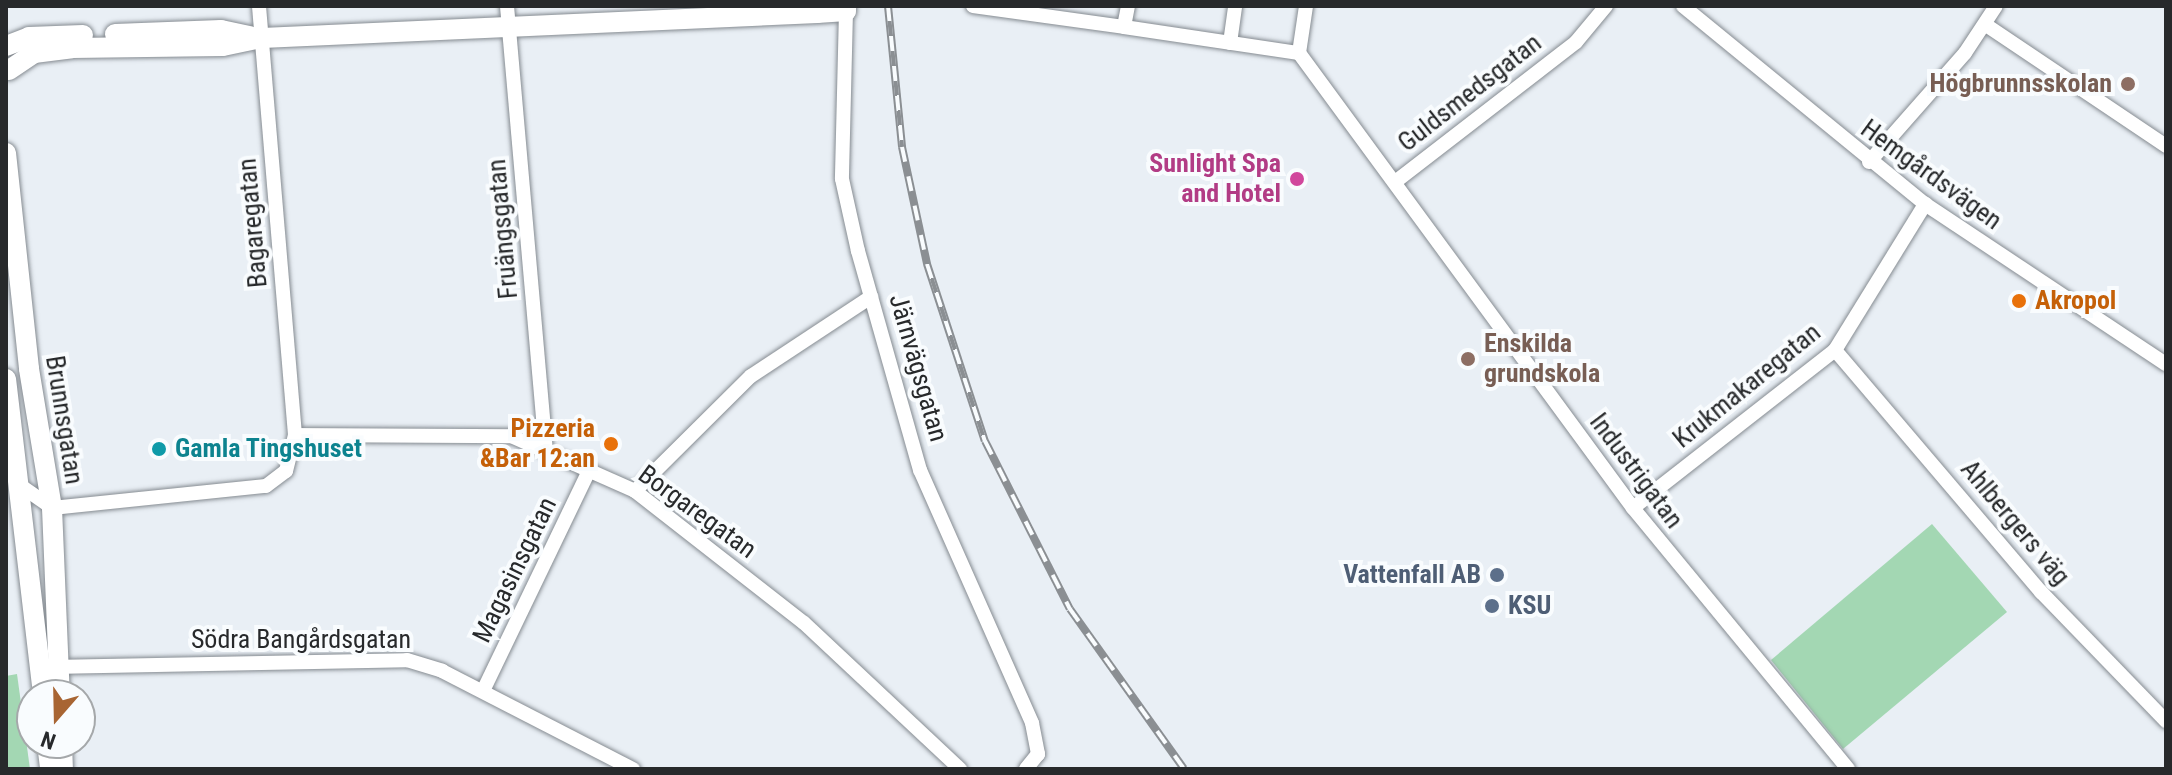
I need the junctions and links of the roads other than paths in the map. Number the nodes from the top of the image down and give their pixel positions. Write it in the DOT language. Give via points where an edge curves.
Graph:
graph roads {
  1 [pos="259,6"];
  2 [pos="507,6"];
  3 [pos="973,6"];
  4 [pos="1128,6"];
  5 [pos="1235,6"];
  6 [pos="1306,6"];
  7 [pos="1606,6"];
  8 [pos="1683,6"];
  9 [pos="1996,6"];
  10 [pos="846,8"];
  11 [pos="1986,25"];
  12 [pos="509,27"];
  13 [pos="1124,27"];
  14 [pos="262,38"];
  15 [pos="1230,43"];
  16 [pos="6,46"];
  17 [pos="1299,53"];
  18 [pos="7,73"];
  19 [pos="2166,146"];
  20 [pos="6,153"];
  21 [pos="1869,162"];
  22 [pos="1395,182"];
  23 [pos="1925,204"];
  24 [pos="871,297"];
  25 [pos="1835,350"];
  26 [pos="2166,364"];
  27 [pos="6,379"];
  28 [pos="295,435"];
  29 [pos="546,448"];
  30 [pos="590,469"];
  31 [pos="21,486"];
  32 [pos="635,491"];
  33 [pos="52,508"];
  34 [pos="1633,508"];
  35 [pos="50,667"];
  36 [pos="47,679"];
  37 [pos="54,679"];
  38 [pos="483,691"];
  39 [pos="2166,721"];
  40 [pos="633,769"];
  41 [pos="960,769"];
  42 [pos="1026,769"];
  43 [pos="1848,769"];
  1 -- 14 [label="street, Bagaregatan"];
  2 -- 12 [label="street, Fruängsgatan"];
  3 -- 13 [label="street"];
  4 -- 13 [label="street"];
  5 -- 15 [label="street"];
  6 -- 17 [label="street"];
  7 -- 22 [label="street, Guldsmedsgatan" via="1576,42"];
  8 -- 21 [label="street, Hemgårdsvägen"];
  9 -- 11 [label="street"];
  10 -- 12 [label="main road"];
  10 -- 24 [label="street, Järnvägsgatan" via="842,179"];
  11 -- 19 [label="street"];
  11 -- 21 [label="street"];
  12 -- 14 [label="main road"];
  12 -- 29 [label="street, Fruängsgatan"];
  13 -- 15 [label="street"];
  14 -- 16 [label="main road" via="221,30 29,37"];
  14 -- 18 [label="main road" via="223,46 34,53"];
  14 -- 28 [label="street, Bagaregatan"];
  15 -- 17 [label="street"];
  17 -- 22 [label="street, Industrigatan"];
  20 -- 33 [label="main road, Brunnsgatan" via="29,369"];
  21 -- 23 [label="street, Hemgårdsvägen"];
  22 -- 34 [label="street, Industrigatan"];
  23 -- 25 [label="street, Krukmakaregatan"];
  23 -- 26 [label="street, Hemgårdsvägen"];
  24 -- 32 [label="street" via="751,376"];
  24 -- 42 [label="street, Järnvägsgatan" via="920,470 1032,723 1038,754"];
  25 -- 34 [label="street, Krukmakaregatan"];
  25 -- 39 [label="street, Ahlbergers väg" via="2041,592"];
  27 -- 31 [label="main road, Brunnsgatan"];
  28 -- 29 [label="street, Borgaregatan" via="511,436"];
  28 -- 33 [label="street" via="286,471 266,486"];
  29 -- 30 [label="street, Borgaregatan"];
  30 -- 32 [label="street, Borgaregatan"];
  30 -- 38 [label="street, Magasinsgatan"];
  31 -- 33 [label="street"];
  31 -- 35 [label="main road, Brunnsgatan"];
  32 -- 41 [label="street, Borgaregatan" via="804,623"];
  33 -- 35 [label="main road, Brunnsgatan"];
  34 -- 43 [label="street, Industrigatan"];
  35 -- 36 [label="main road, Brunnsgatan"];
  35 -- 37 [label="main road, Brunnsgatan"];
  35 -- 38 [label="street, Södra Bangårdsgatan" via="407,660"];
  38 -- 40 [label="street, Södra Bangårdsgatan"];
}
